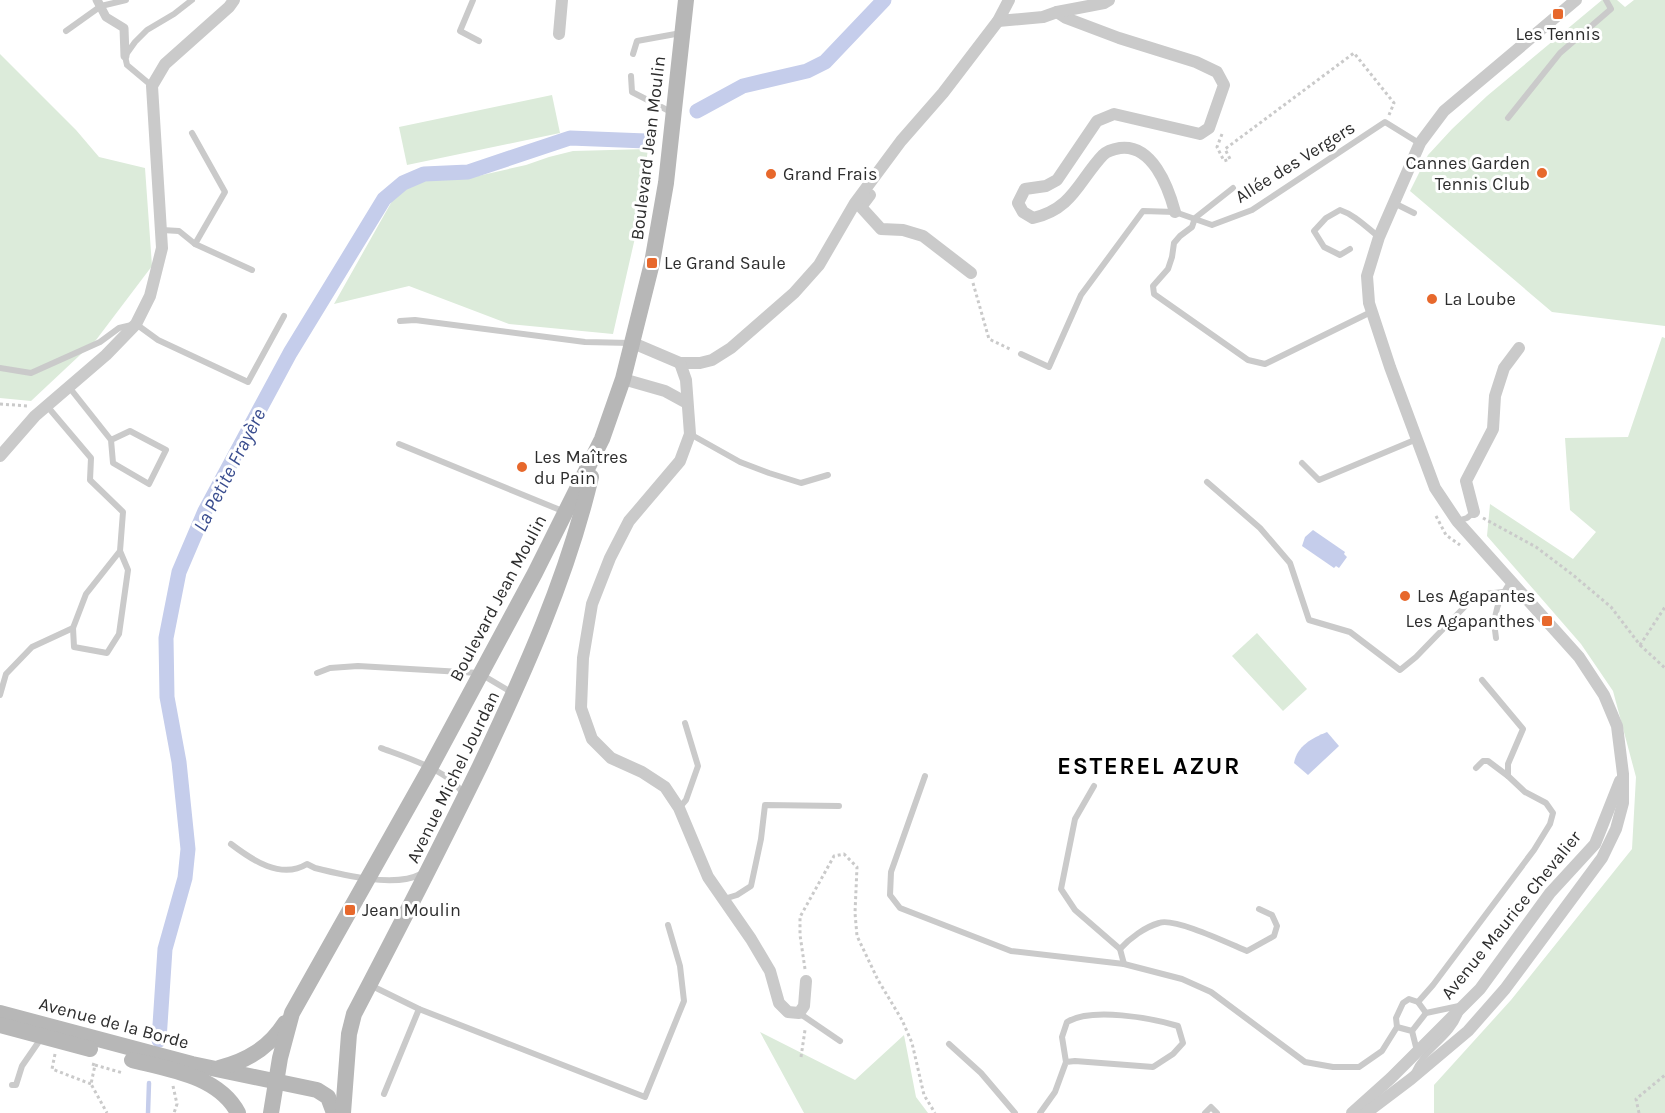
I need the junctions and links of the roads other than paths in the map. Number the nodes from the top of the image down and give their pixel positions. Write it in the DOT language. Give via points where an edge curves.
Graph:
graph roads {
  1 [pos="126,0"];
  2 [pos="192,0"];
  3 [pos="234,0"];
  4 [pos="473,0"];
  5 [pos="562,0"];
  6 [pos="686,0"];
  7 [pos="1009,0"];
  8 [pos="1109,0"];
  9 [pos="1576,0"];
  10 [pos="1606,0"];
  11 [pos="99,3"];
  12 [pos="1057,12"];
  13 [pos="998,21"];
  14 [pos="66,31"];
  15 [pos="682,33"];
  16 [pos="559,34"];
  17 [pos="478,41"];
  18 [pos="633,54"];
  19 [pos="125,56"];
  20 [pos="631,76"];
  21 [pos="152,86"];
  22 [pos="673,113"];
  23 [pos="1508,118"];
  24 [pos="192,133"];
  25 [pos="901,141"];
  26 [pos="1419,143"];
  27 [pos="1233,188"];
  28 [pos="1394,203"];
  29 [pos="1175,212"];
  30 [pos="1414,213"];
  31 [pos="1195,218"];
  32 [pos="161,230"];
  33 [pos="1379,237"];
  34 [pos="195,244"];
  35 [pos="1350,249"];
  36 [pos="252,270"];
  37 [pos="971,273"];
  38 [pos="1371,312"];
  39 [pos="284,316"];
  40 [pos="400,321"];
  41 [pos="136,324"];
  42 [pos="633,343"];
  43 [pos="1519,348"];
  44 [pos="1021,354"];
  45 [pos="680,363"];
  46 [pos="0,368"];
  47 [pos="623,379"];
  48 [pos="69,387"];
  49 [pos="687,403"];
  50 [pos="45,407"];
  51 [pos="690,434"];
  52 [pos="1417,439"];
  53 [pos="111,440"];
  54 [pos="399,444"];
  55 [pos="597,453"];
  56 [pos="0,456"];
  57 [pos="1302,464"];
  58 [pos="828,475"];
  59 [pos="1207,482"];
  60 [pos="566,512"];
  61 [pos="1474,512"];
  62 [pos="1457,520"];
  63 [pos="120,551"];
  64 [pos="1512,580"];
  65 [pos="1503,592"];
  66 [pos="73,627"];
  67 [pos="1496,638"];
  68 [pos="317,673"];
  69 [pos="479,673"];
  70 [pos="1482,680"];
  71 [pos="514,694"];
  72 [pos="0,695"];
  73 [pos="685,723"];
  74 [pos="381,748"];
  75 [pos="430,768"];
  76 [pos="1476,768"];
  77 [pos="1623,774"];
  78 [pos="925,776"];
  79 [pos="1508,776"];
  80 [pos="1094,786"];
  81 [pos="465,797"];
  82 [pos="839,806"];
  83 [pos="679,808"];
  84 [pos="231,844"];
  85 [pos="429,869"];
  86 [pos="367,880"];
  87 [pos="724,899"];
  88 [pos="1260,909"];
  89 [pos="668,925"];
  90 [pos="1120,949"];
  91 [pos="1124,964"];
  92 [pos="806,981"];
  93 [pos="370,985"];
  94 [pos="1418,1002"];
  95 [pos="1463,1005"];
  96 [pos="419,1009"];
  97 [pos="0,1013"];
  98 [pos="292,1013"];
  99 [pos="1426,1013"];
  100 [pos="803,1016"];
  101 [pos="0,1025"];
  102 [pos="1397,1027"];
  103 [pos="1412,1031"];
  104 [pos="42,1036"];
  105 [pos="840,1041"];
  106 [pos="949,1044"];
  107 [pos="1417,1052"];
  108 [pos="1066,1062"];
  109 [pos="218,1068"];
  110 [pos="1411,1079"];
  111 [pos="276,1081"];
  112 [pos="12,1084"];
  113 [pos="384,1094"];
  114 [pos="238,1113"];
  115 [pos="271,1113"];
  116 [pos="334,1113"];
  117 [pos="343,1113"];
  118 [pos="1015,1113"];
  119 [pos="1040,1113"];
  120 [pos="1205,1113"];
  121 [pos="1217,1113"];
  122 [pos="1352,1113"];
  123 [pos="1366,1113"];
  1 -- 11 [label="lane"];
  2 -- 19 [label="lane" via="147,30"];
  3 -- 21 [label="street" via="165,64"];
  4 -- 17 [label="lane" via="460,31"];
  5 -- 16 [label="street"];
  6 -- 15 [label="main road, Boulevard Jean Moulin"];
  7 -- 13 [label="street"];
  8 -- 12 [label="street"];
  9 -- 26 [label="street, Avenue Maurice Chevalier" via="1444,111"];
  10 -- 23 [label="lane" via="1611,9 1560,52"];
  11 -- 14 [label="lane"];
  11 -- 19 [label="street" via="106,17 124,28"];
  12 -- 13 [label="street"];
  12 -- 29 [label="street" via="1119,38 1196,62 1217,72 1224,85 1209,128 1200,134 1114,114 1097,121 1057,180 1025,189 1018,203 1023,212 1033,218 1046,215 1074,195 1104,154 1128,147 1152,162"];
  13 -- 25 [label="street"];
  15 -- 18 [label="lane" via="636,41"];
  15 -- 22 [label="main road, Boulevard Jean Moulin"];
  19 -- 21 [label="lane" via="127,65"];
  20 -- 22 [label="lane" via="632,92"];
  21 -- 32 [label="street"];
  22 -- 42 [label="main road, Boulevard Jean Moulin" via="657,238"];
  24 -- 34 [label="lane" via="225,192"];
  25 -- 37 [label="street" via="899,157 861,207 880,229 923,236"];
  25 -- 45 [label="street" via="855,202 819,265 794,293 712,360"];
  26 -- 28 [label="street, Avenue Maurice Chevalier"];
  26 -- 31 [label="lane, Allée des Vergers" via="1385,122 1252,210 1212,225"];
  27 -- 31 [label="lane"];
  28 -- 30 [label="lane"];
  28 -- 33 [label="street, Avenue Maurice Chevalier"];
  29 -- 31 [label="lane, Allée des Vergers"];
  29 -- 44 [label="lane, Allée des Vergers" via="1143,211 1081,295 1048,367"];
  31 -- 38 [label="lane" via="1192,227 1174,243 1168,269 1153,286 1154,294 1248,360 1264,364"];
  32 -- 34 [label="lane" via="180,231"];
  32 -- 41 [label="street" via="162,248 150,296"];
  33 -- 35 [label="lane" via="1352,214 1340,210 1314,231 1324,247 1340,255"];
  33 -- 38 [label="street, Avenue Maurice Chevalier" via="1367,276"];
  34 -- 36 [label="lane"];
  38 -- 52 [label="street, Avenue Maurice Chevalier"];
  39 -- 41 [label="lane" via="248,382 158,340"];
  40 -- 42 [label="lane" via="585,342"];
  41 -- 46 [label="lane" via="119,328 100,342 31,373"];
  41 -- 48 [label="street"];
  42 -- 45 [label="street"];
  42 -- 47 [label="main road, Boulevard Jean Moulin"];
  43 -- 61 [label="street" via="1504,368 1495,396 1493,429 1466,481"];
  45 -- 49 [label="street"];
  47 -- 49 [label="street" via="665,391"];
  47 -- 55 [label="main road, Boulevard Jean Moulin"];
  48 -- 50 [label="street"];
  48 -- 53 [label="lane"];
  49 -- 51 [label="street"];
  50 -- 56 [label="street"];
  50 -- 63 [label="lane" via="62,421 91,458 90,480 123,512"];
  51 -- 58 [label="lane" via="740,462 801,483"];
  51 -- 83 [label="street" via="680,461 629,521 606,567 592,604 583,658 581,708 592,739 611,758 665,787"];
  52 -- 57 [label="lane" via="1319,480"];
  52 -- 62 [label="street, Avenue Maurice Chevalier" via="1436,488"];
  53 -- 53 [label="lane" via="113,463 149,484 166,450 130,431"];
  54 -- 60 [label="lane"];
  55 -- 60 [label="main road, Boulevard Jean Moulin"];
  55 -- 71 [label="main road, Avenue Michel Jourdan" via="566,567"];
  59 -- 65 [label="lane" via="1260,528 1290,563 1309,620 1350,632 1400,670 1476,596"];
  60 -- 69 [label="main road, Boulevard Jean Moulin"];
  61 -- 62 [label="lane"];
  62 -- 64 [label="street, Avenue Maurice Chevalier"];
  63 -- 66 [label="lane" via="86,594"];
  63 -- 66 [label="lane" via="128,570 119,634 107,653 74,647"];
  64 -- 65 [label="lane"];
  64 -- 77 [label="street, Avenue Maurice Chevalier" via="1579,657 1604,695 1617,726"];
  65 -- 67 [label="lane" via="1493,620"];
  66 -- 72 [label="lane" via="32,646 6,674"];
  68 -- 69 [label="lane" via="358,666"];
  69 -- 71 [label="lane"];
  69 -- 75 [label="main road, Boulevard Jean Moulin"];
  70 -- 79 [label="lane" via="1523,729 1508,764"];
  71 -- 81 [label="main road, Avenue Michel Jourdan"];
  73 -- 83 [label="lane" via="698,766 686,800"];
  74 -- 75 [label="lane"];
  75 -- 81 [label="lane" via="457,784"];
  75 -- 86 [label="main road, Boulevard Jean Moulin"];
  76 -- 79 [label="lane" via="1483,760 1488,761"];
  77 -- 95 [label="street, Avenue Maurice Chevalier" via="1595,844 1550,893"];
  77 -- 110 [label="street, Avenue Maurice Chevalier" via="1623,803 1616,829 1587,880 1505,989 1468,1031"];
  78 -- 91 [label="lane" via="891,872 890,895 900,908 1011,951"];
  79 -- 94 [label="lane" via="1525,792 1546,803 1553,813 1550,824"];
  80 -- 90 [label="lane" via="1075,819 1061,889 1075,910"];
  81 -- 85 [label="main road, Avenue Michel Jourdan"];
  82 -- 87 [label="lane" via="765,805 751,886"];
  83 -- 87 [label="street" via="708,877"];
  84 -- 86 [label="lane" via="271,868 297,871 307,864"];
  85 -- 86 [label="lane" via="416,876"];
  85 -- 93 [label="main road, Avenue Michel Jourdan"];
  86 -- 98 [label="main road, Boulevard Jean Moulin"];
  87 -- 100 [label="street" via="770,970 779,1003 788,1012"];
  88 -- 90 [label="lane" via="1272,915 1277,926 1274,936 1247,951 1183,925 1160,922"];
  89 -- 96 [label="lane" via="680,966 684,1001 645,1097"];
  90 -- 91 [label="lane"];
  91 -- 102 [label="lane" via="1182,979 1211,992 1305,1062 1359,1067 1382,1051"];
  92 -- 100 [label="street"];
  93 -- 96 [label="lane"];
  93 -- 117 [label="main road, Avenue Michel Jourdan" via="354,1014 349,1035"];
  94 -- 99 [label="lane"];
  94 -- 102 [label="lane" via="1409,999 1403,1004 1396,1018"];
  95 -- 99 [label="lane"];
  95 -- 107 [label="street, Avenue Maurice Chevalier"];
  95 -- 110 [label="lane" via="1456,1024 1418,1063"];
  96 -- 113 [label="lane"];
  97 -- 109 [label="main road, Avenue de la Borde"];
  98 -- 109 [label="main road" via="262,1049 247,1059"];
  98 -- 111 [label="main road, Boulevard Jean Moulin"];
  99 -- 103 [label="lane"];
  100 -- 105 [label="lane"];
  101 -- 104 [label="main road"];
  102 -- 103 [label="lane"];
  103 -- 107 [label="lane"];
  104 -- 112 [label="lane" via="22,1066 16,1085"];
  104 -- 114 [label="main road" via="188,1075 220,1093"];
  106 -- 118 [label="lane" via="981,1072"];
  107 -- 122 [label="street, Avenue Maurice Chevalier"];
  108 -- 108 [label="lane" via="1153,1067 1182,1043 1178,1026 1120,1015 1074,1017 1067,1022 1062,1037"];
  108 -- 119 [label="lane" via="1055,1092"];
  109 -- 111 [label="main road, Avenue de la Borde"];
  110 -- 123 [label="street, Avenue Maurice Chevalier"];
  111 -- 115 [label="main road, Boulevard Jean Moulin"];
  111 -- 116 [label="main road, Avenue de la Borde" via="328,1096"];
  120 -- 121 [label="lane" via="1211,1107"];
}
